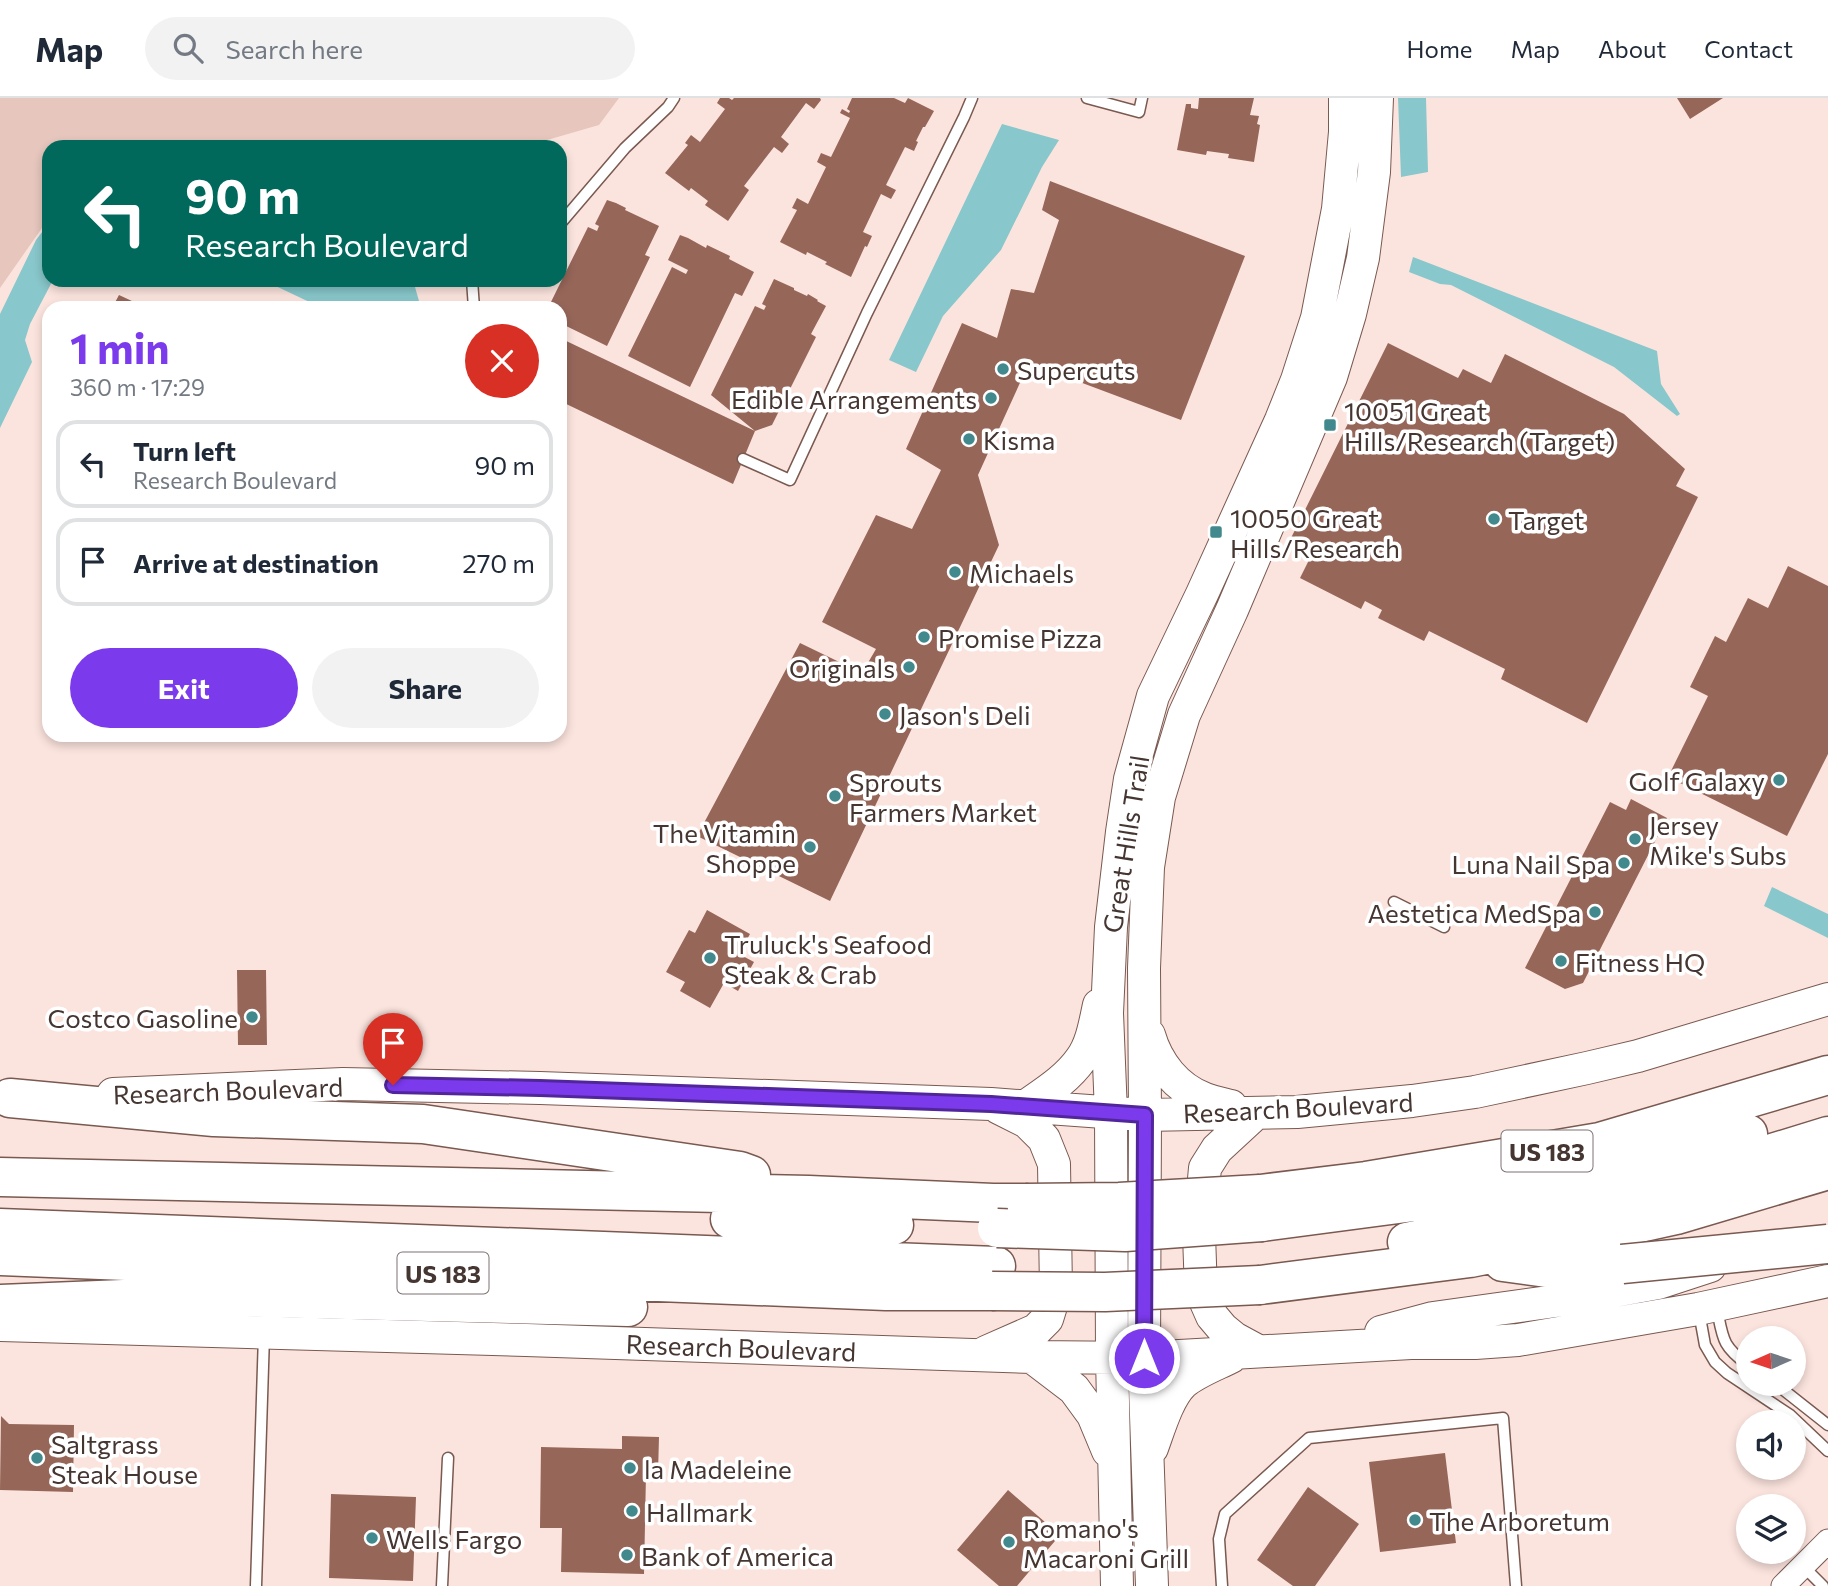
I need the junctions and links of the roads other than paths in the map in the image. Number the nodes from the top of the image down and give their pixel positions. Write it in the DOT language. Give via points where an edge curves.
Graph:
graph roads {
  1 [pos="674,98"];
  2 [pos="972,98"];
  3 [pos="1088,98"];
  4 [pos="1142,98"];
  5 [pos="1345,98"];
  6 [pos="1377,98"];
  7 [pos="567,216"];
  8 [pos="743,459"];
  9 [pos="1217,602"];
  10 [pos="1394,902"];
  11 [pos="1444,927"];
  12 [pos="1108,970"];
  13 [pos="1828,999"];
  14 [pos="1145,1023"];
  15 [pos="1828,1062"];
  16 [pos="1828,1075"];
  17 [pos="1783,1089"];
  18 [pos="5,1098"];
  19 [pos="991,1104"];
  20 [pos="1026,1106"];
  21 [pos="1828,1112"];
  22 [pos="1111,1113"];
  23 [pos="1256,1113"];
  24 [pos="1145,1115"];
  25 [pos="1828,1136"];
  26 [pos="1828,1170"];
  27 [pos="0,1177"];
  28 [pos="0,1194"];
  29 [pos="809,1195"];
  30 [pos="1261,1208"];
  31 [pos="995,1216"];
  32 [pos="1828,1224"];
  33 [pos="0,1228"];
  34 [pos="1828,1244"];
  35 [pos="0,1256"];
  36 [pos="1470,1258"];
  37 [pos="1261,1273"];
  38 [pos="994,1279"];
  39 [pos="1828,1281"];
  40 [pos="886,1291"];
  41 [pos="0,1304"];
  42 [pos="1707,1307"];
  43 [pos="0,1325"];
  44 [pos="264,1332"];
  45 [pos="1315,1348"];
  46 [pos="1248,1352"];
  47 [pos="978,1356"];
  48 [pos="1736,1356"];
  49 [pos="1032,1357"];
  50 [pos="1112,1357"];
  51 [pos="1144,1358"];
  52 [pos="1791,1396"];
  53 [pos="1828,1425"];
  54 [pos="1828,1451"];
  55 [pos="448,1458"];
  56 [pos="1147,1462"];
  57 [pos="1114,1466"];
  58 [pos="1828,1541"];
  59 [pos="1803,1566"];
  60 [pos="256,1586"];
  61 [pos="442,1586"];
  62 [pos="1117,1586"];
  63 [pos="1152,1586"];
  64 [pos="1222,1586"];
  65 [pos="1516,1586"];
  66 [pos="1783,1586"];
  67 [pos="1823,1586"];
  1 -- 7 [label="lane"];
  2 -- 8 [label="lane" via="790,480"];
  3 -- 4 [label="lane" via="1139,112"];
  5 -- 9 [label="main road, Great Hills Trail" via="1338,209 1317,318"];
  6 -- 9 [label="main road, Great Hills Trail" via="1363,258 1331,377 1315,418"];
  9 -- 12 [label="main road, Great Hills Trail" via="1153,696 1130,779"];
  9 -- 14 [label="main road, Great Hills Trail" via="1159,797 1148,867"];
  10 -- 11 [label="lane"];
  12 -- 20 [label="main road" via="1082,1057 1065,1077"];
  12 -- 22 [label="main road, Great Hills Trail"];
  13 -- 23 [label="main road, Research Boulevard" via="1638,1056 1475,1092"];
  14 -- 23 [label="main road" via="1154,1054 1186,1089 1204,1099"];
  14 -- 24 [label="main road, Great Hills Trail"];
  15 -- 17 [label="highway"];
  16 -- 17 [label="highway, US 183"];
  17 -- 30 [label="highway, US 183" via="1600,1142 1366,1181"];
  18 -- 19 [label="main road, Research Boulevard" via="343,1084"];
  18 -- 29 [label="highway" via="214,1117 423,1124 740,1171"];
  19 -- 20 [label="main road, Research Boulevard"];
  19 -- 47 [label="main road" via="1027,1122 1044,1139 1054,1164 1056,1290 1046,1319 1035,1330"];
  20 -- 22 [label="main road, Research Boulevard"];
  21 -- 30 [label="highway" via="1587,1178"];
  22 -- 24 [label="main road, Research Boulevard"];
  22 -- 50 [label="main road, Great Hills Trail"];
  23 -- 24 [label="main road, Research Boulevard"];
  23 -- 46 [label="main road" via="1217,1149 1205,1168 1199,1235 1201,1291 1212,1316"];
  24 -- 51 [label="main road, Great Hills Trail"];
  25 -- 37 [label="highway" via="1626,1198"];
  26 -- 36 [label="highway, US 183" via="1676,1215"];
  27 -- 29 [label="highway, US 183"];
  28 -- 31 [label="highway"];
  29 -- 31 [label="highway, US 183"];
  30 -- 31 [label="highway, US 183, bridge" via="1119,1202"];
  32 -- 45 [label="main road, Research Boulevard" via="1658,1283 1433,1318"];
  33 -- 38 [label="highway"];
  34 -- 36 [label="highway, bridge" via="1561,1270"];
  35 -- 40 [label="highway, US 183"];
  36 -- 37 [label="highway, US 183"];
  37 -- 38 [label="highway, US 183, bridge" via="1105,1292"];
  38 -- 40 [label="highway, US 183"];
  39 -- 42 [label="main road, Research Boulevard"];
  40 -- 41 [label="highway" via="706,1309 212,1297"];
  42 -- 45 [label="main road, Research Boulevard" via="1518,1340"];
  42 -- 48 [label="lane"];
  42 -- 54 [label="lane" via="1705,1345 1715,1362 1790,1415"];
  43 -- 44 [label="main road, Research Boulevard"];
  44 -- 47 [label="main road, Research Boulevard"];
  44 -- 60 [label="lane"];
  45 -- 46 [label="main road, Research Boulevard"];
  46 -- 51 [label="main road, Research Boulevard"];
  46 -- 56 [label="main road" via="1182,1384 1161,1421"];
  47 -- 49 [label="main road, Research Boulevard"];
  49 -- 50 [label="main road, Research Boulevard"];
  49 -- 57 [label="main road" via="1074,1389 1093,1415"];
  50 -- 51 [label="main road, Research Boulevard"];
  50 -- 57 [label="main road, Great Hills Trail"];
  51 -- 56 [label="main road, Great Hills Trail"];
  52 -- 53 [label="lane"];
  55 -- 61 [label="lane"];
  56 -- 63 [label="main road, Great Hills Trail"];
  57 -- 62 [label="main road, Great Hills Trail"];
  58 -- 59 [label="street"];
  59 -- 66 [label="street"];
  59 -- 67 [label="lane"];
  64 -- 65 [label="lane" via="1219,1539 1225,1514 1309,1438 1503,1418"];
}
